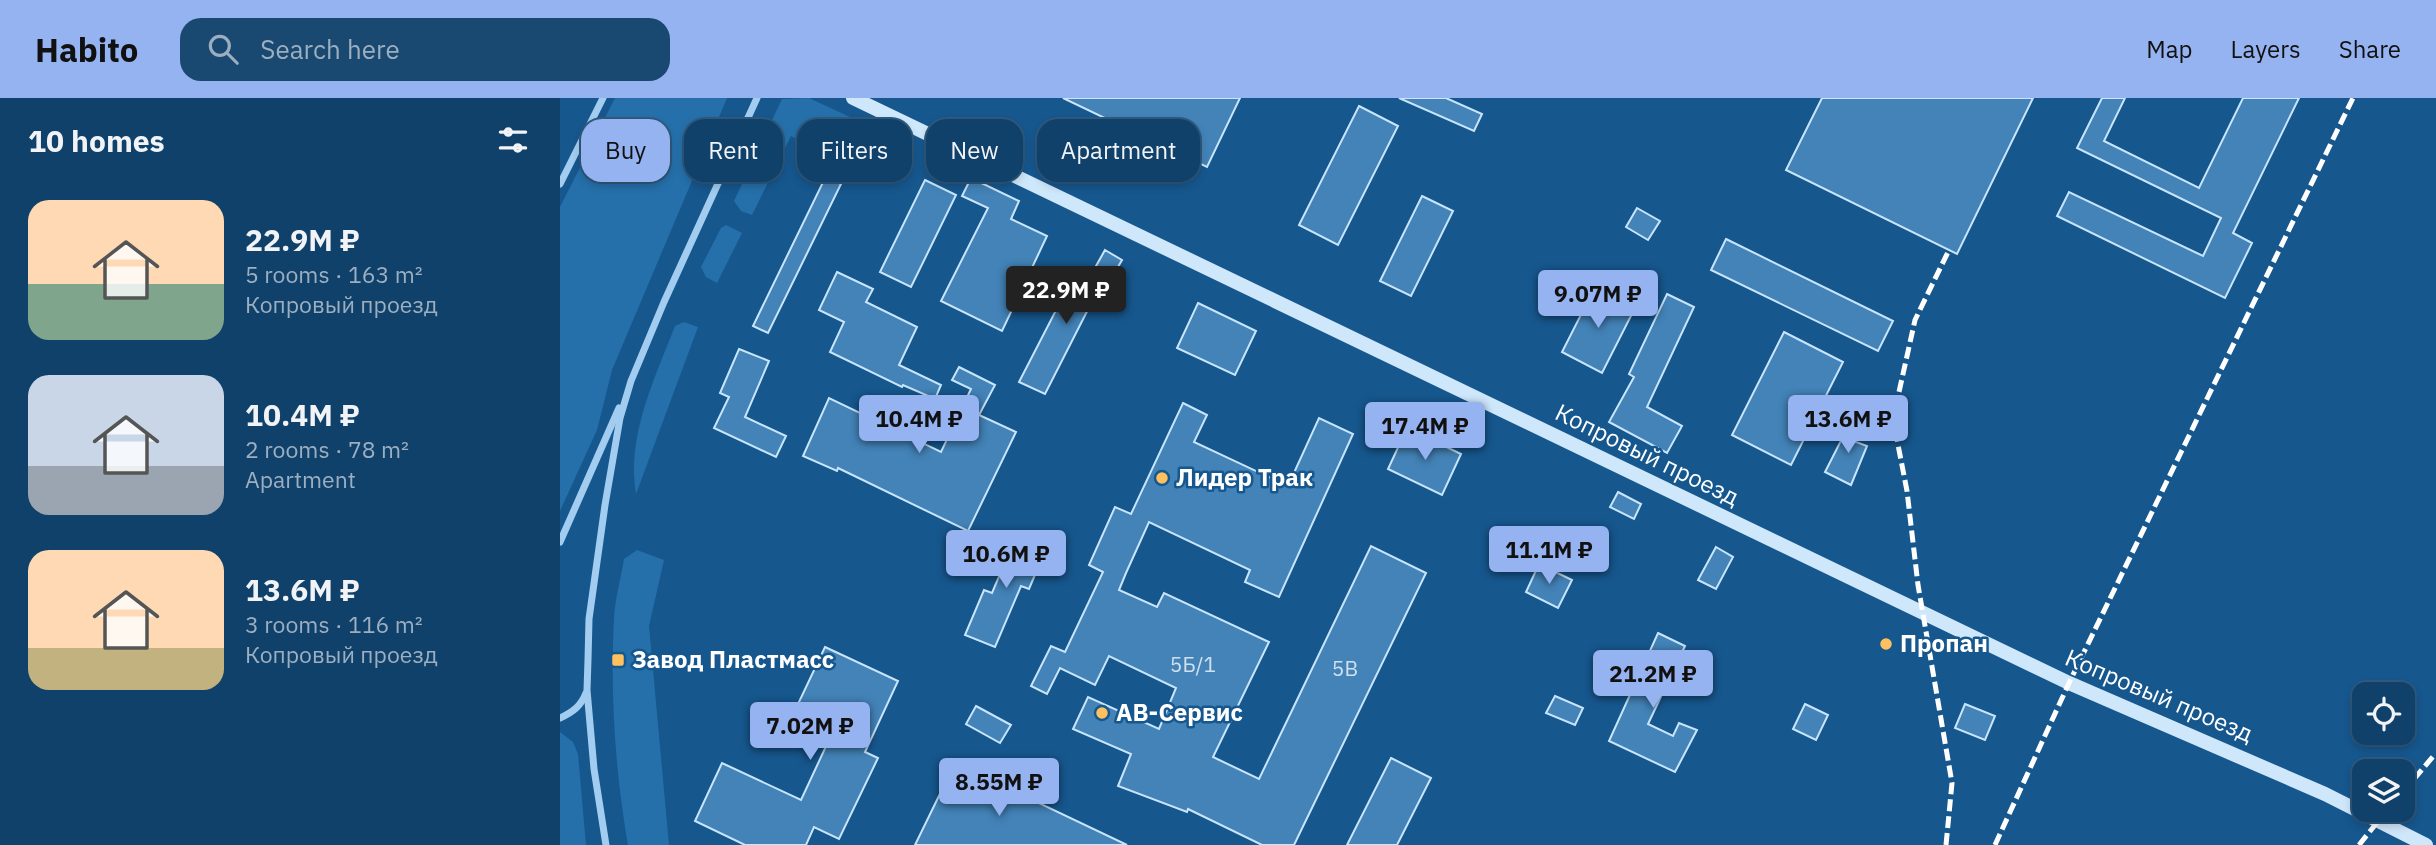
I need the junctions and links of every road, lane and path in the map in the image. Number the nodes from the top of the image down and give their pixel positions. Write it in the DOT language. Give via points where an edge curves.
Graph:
graph roads {
  1 [pos="603,98"];
  2 [pos="757,98"];
  3 [pos="853,98"];
  4 [pos="560,184"];
  5 [pos="631,382"];
  6 [pos="560,542"];
  7 [pos="587,690"];
  8 [pos="560,718"];
  9 [pos="606,845"];
  10 [pos="2426,845"];
  1 -- 4 [label="street"];
  2 -- 5 [label="street"];
  3 -- 10 [label="main road, Копровый проезд" via="2069,683 2313,788"];
  5 -- 6 [label="street"];
  5 -- 7 [label="street" via="605,505 589,619"];
  7 -- 8 [label="street" via="582,703"];
  7 -- 9 [label="street"];
}
